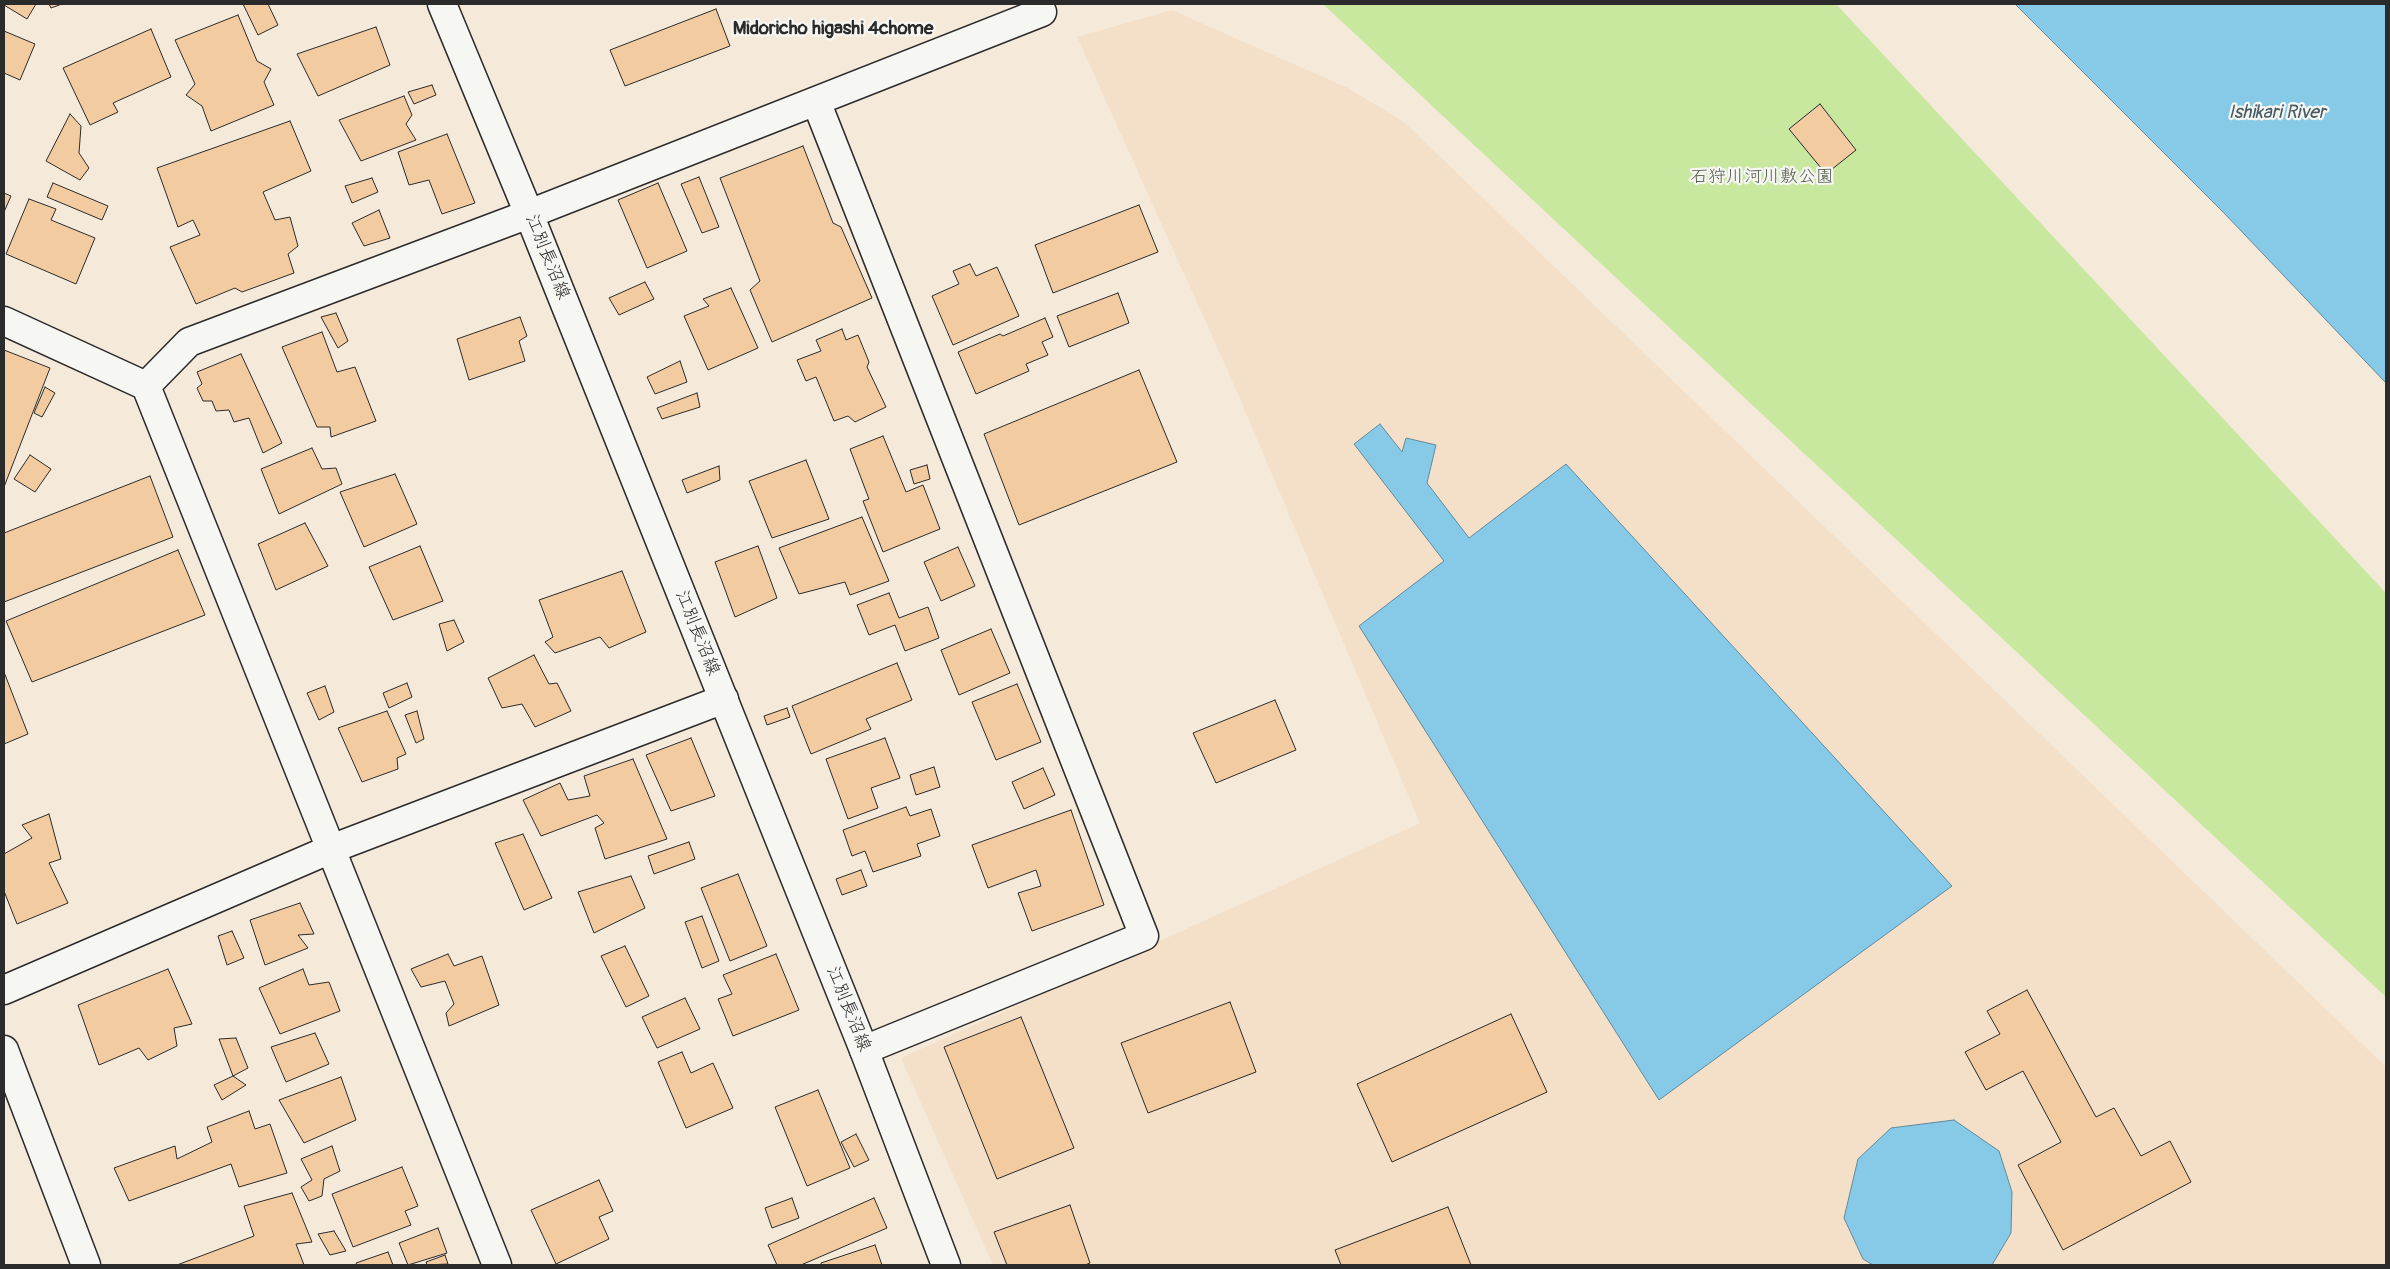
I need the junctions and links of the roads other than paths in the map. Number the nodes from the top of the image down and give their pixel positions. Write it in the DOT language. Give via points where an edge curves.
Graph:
graph roads {
  1 [pos="442,4"];
  2 [pos="1042,12"];
  3 [pos="816,101"];
  4 [pos="529,214"];
  5 [pos="4,321"];
  6 [pos="146,386"];
  7 [pos="724,699"];
  8 [pos="331,849"];
  9 [pos="4,990"];
  10 [pos="4,1050"];
  11 [pos="864,1050"];
  12 [pos="86,1265"];
  13 [pos="497,1265"];
  14 [pos="946,1265"];
  1 -- 4 [label="street, 江別長沼線"];
  2 -- 3 [label="street"];
  3 -- 4 [label="street"];
  3 -- 11 [label="street" via="1144,936"];
  4 -- 6 [label="street" via="189,342"];
  4 -- 7 [label="street, 江別長沼線"];
  5 -- 6 [label="street"];
  6 -- 8 [label="street"];
  7 -- 8 [label="street"];
  7 -- 11 [label="street, 江別長沼線"];
  8 -- 9 [label="street"];
  8 -- 13 [label="street"];
  10 -- 12 [label="street"];
  11 -- 14 [label="street, 江別長沼線"];
}
